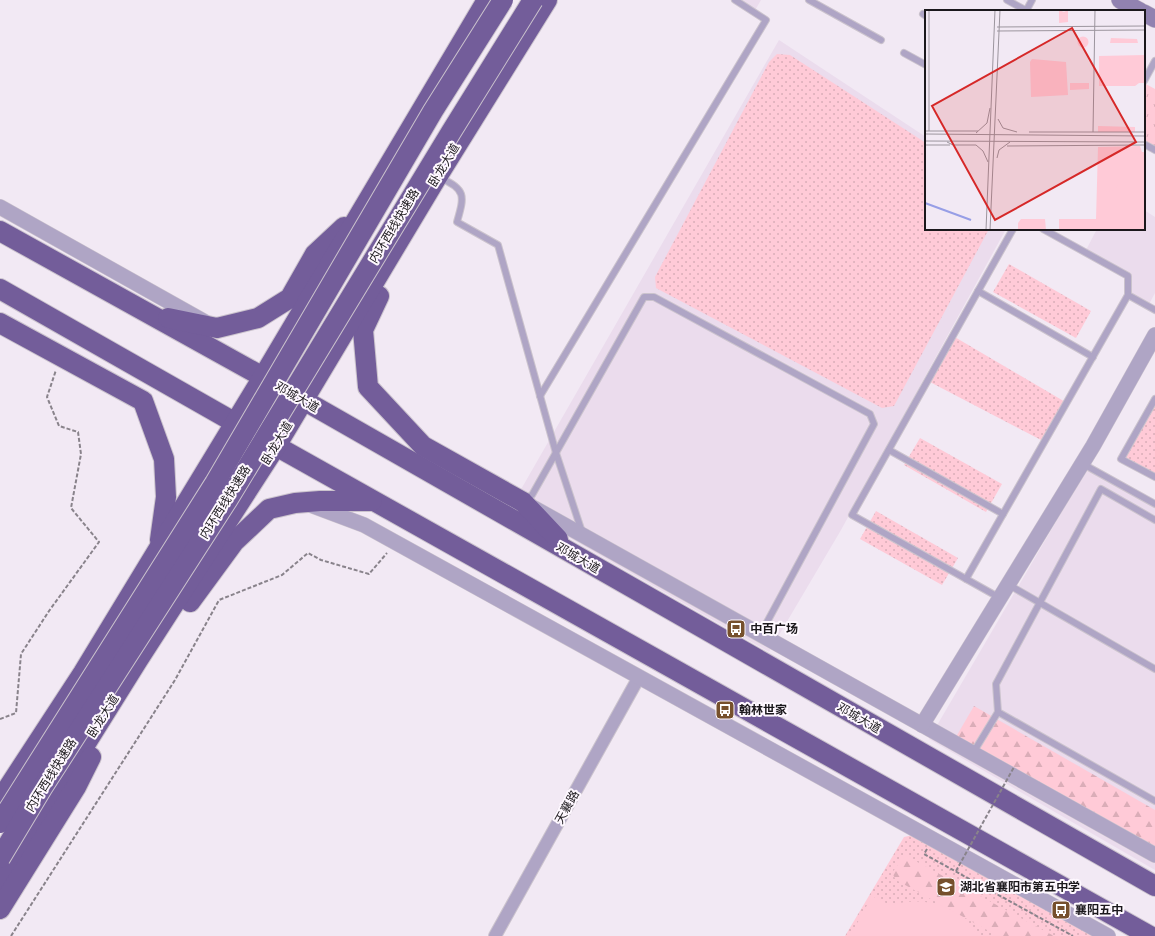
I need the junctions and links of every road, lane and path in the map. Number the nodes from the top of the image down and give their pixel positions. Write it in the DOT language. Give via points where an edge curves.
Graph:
graph roads {
  1 [pos="482,0"];
  2 [pos="487,0"];
  3 [pos="503,0"];
  4 [pos="533,0"];
  5 [pos="547,0"];
  6 [pos="552,0"];
  7 [pos="735,0"];
  8 [pos="809,0"];
  9 [pos="1007,0"];
  10 [pos="1032,0"];
  11 [pos="1120,0"];
  12 [pos="1025,10"];
  13 [pos="1027,10"];
  14 [pos="1138,10"];
  15 [pos="1145,14"];
  16 [pos="1155,19"];
  17 [pos="881,40"];
  18 [pos="904,53"];
  19 [pos="1155,61"];
  20 [pos="925,64"];
  21 [pos="1145,79"];
  22 [pos="464,133"];
  23 [pos="1145,145"];
  24 [pos="397,150"];
  25 [pos="1155,150"];
  26 [pos="437,177"];
  27 [pos="0,206"];
  28 [pos="360,212"];
  29 [pos="1012,230"];
  30 [pos="1045,230"];
  31 [pos="0,231"];
  32 [pos="0,289"];
  33 [pos="978,291"];
  34 [pos="1128,295"];
  35 [pos="1155,310"];
  36 [pos="149,314"];
  37 [pos="0,323"];
  38 [pos="217,328"];
  39 [pos="1155,334"];
  40 [pos="62,356"];
  41 [pos="1093,357"];
  42 [pos="263,377"];
  43 [pos="540,396"];
  44 [pos="1155,399"];
  45 [pos="302,400"];
  46 [pos="235,423"];
  47 [pos="276,446"];
  48 [pos="889,450"];
  49 [pos="556,453"];
  50 [pos="1082,463"];
  51 [pos="1155,477"];
  52 [pos="374,501"];
  53 [pos="304,502"];
  54 [pos="523,502"];
  55 [pos="1155,504"];
  56 [pos="1003,514"];
  57 [pos="1155,520"];
  58 [pos="583,535"];
  59 [pos="396,542"];
  60 [pos="159,548"];
  61 [pos="571,554"];
  62 [pos="966,579"];
  63 [pos="1008,584"];
  64 [pos="1000,598"];
  65 [pos="1040,603"];
  66 [pos="760,635"];
  67 [pos="101,644"];
  68 [pos="138,660"];
  69 [pos="1155,669"];
  70 [pos="639,677"];
  71 [pos="998,712"];
  72 [pos="0,719"];
  73 [pos="922,725"];
  74 [pos="973,753"];
  75 [pos="1014,767"];
  76 [pos="0,778"];
  77 [pos="0,800"];
  78 [pos="1155,801"];
  79 [pos="0,823"];
  80 [pos="924,854"];
  81 [pos="1155,855"];
  82 [pos="0,858"];
  83 [pos="956,871"];
  84 [pos="0,881"];
  85 [pos="1155,886"];
  86 [pos="0,908"];
  87 [pos="11,936"];
  88 [pos="495,936"];
  89 [pos="1073,936"];
  90 [pos="1108,936"];
  91 [pos="1150,936"];
  1 -- 24 [label="highway" via="436,75"];
  2 -- 24 [label="highway"];
  3 -- 79 [label="highway, 内环西线快速路, bridge" via="432,111 215,483"];
  4 -- 82 [label="highway, 内环西线快速路, bridge" via="228,499 42,788"];
  5 -- 22 [label="highway, 卧龙大道"];
  6 -- 22 [label="highway" via="498,87"];
  7 -- 43 [label="lane" via="766,20"];
  8 -- 17 [label="lane"];
  9 -- 12 [label="lane"];
  10 -- 13 [label="lane"];
  11 -- 14 [label="main road"];
  15 -- 16 [label="main road"];
  18 -- 20 [label="lane"];
  19 -- 21 [label="lane"];
  22 -- 26 [label="highway, 卧龙大道"];
  23 -- 25 [label="lane"];
  24 -- 28 [label="highway"];
  26 -- 43 [label="lane" via="450,182 460,191 463,200 457,222 498,245"];
  26 -- 45 [label="highway, 卧龙大道"];
  26 -- 54 [label="highway" via="362,330 368,388 423,446"];
  27 -- 38 [label="street"];
  28 -- 38 [label="highway" via="315,254 290,298 258,318"];
  28 -- 42 [label="highway"];
  29 -- 33 [label="lane"];
  30 -- 34 [label="lane" via="1128,276"];
  31 -- 36 [label="highway, 邓城大道"];
  32 -- 46 [label="highway"];
  33 -- 41 [label="lane"];
  33 -- 48 [label="lane"];
  34 -- 35 [label="lane"];
  34 -- 41 [label="lane"];
  36 -- 38 [label="highway"];
  36 -- 42 [label="highway, 邓城大道"];
  37 -- 40 [label="highway"];
  39 -- 50 [label="street"];
  40 -- 60 [label="highway" via="143,401 164,459 166,497"];
  40 -- 72 [label="path" via="47,397 59,426 78,432 80,454 71,508 99,542 21,654 16,713"];
  41 -- 56 [label="lane"];
  42 -- 45 [label="highway, 邓城大道"];
  42 -- 46 [label="highway"];
  43 -- 49 [label="lane"];
  44 -- 51 [label="lane" via="1122,459"];
  45 -- 47 [label="highway, 卧龙大道"];
  45 -- 61 [label="highway, 邓城大道"];
  46 -- 47 [label="highway"];
  46 -- 60 [label="highway"];
  47 -- 52 [label="highway"];
  47 -- 68 [label="highway, 卧龙大道"];
  48 -- 56 [label="lane"];
  48 -- 62 [label="lane" via="852,515"];
  49 -- 54 [label="lane" via="532,495"];
  49 -- 58 [label="lane"];
  49 -- 66 [label="lane" via="644,297 654,297 870,414 874,424"];
  50 -- 55 [label="lane"];
  50 -- 63 [label="street"];
  52 -- 53 [label="highway"];
  52 -- 91 [label="highway"];
  53 -- 59 [label="street" via="364,525"];
  53 -- 68 [label="highway" via="269,509 234,542 189,603"];
  54 -- 58 [label="street"];
  54 -- 61 [label="highway"];
  56 -- 62 [label="lane"];
  57 -- 65 [label="lane" via="1101,489"];
  58 -- 66 [label="street"];
  59 -- 70 [label="street"];
  59 -- 87 [label="path" via="369,574 321,560 308,553 282,575 219,600 175,680"];
  60 -- 67 [label="highway"];
  61 -- 85 [label="highway, 邓城大道"];
  62 -- 64 [label="lane"];
  63 -- 64 [label="street"];
  63 -- 65 [label="lane"];
  64 -- 73 [label="street"];
  65 -- 69 [label="lane"];
  65 -- 71 [label="lane" via="996,684"];
  66 -- 73 [label="street"];
  67 -- 76 [label="highway" via="17,750"];
  67 -- 77 [label="highway"];
  68 -- 84 [label="highway, 卧龙大道"];
  68 -- 86 [label="highway" via="76,788"];
  70 -- 88 [label="street, 天襄路"];
  70 -- 90 [label="street"];
  71 -- 74 [label="lane"];
  71 -- 78 [label="lane"];
  73 -- 74 [label="street"];
  74 -- 81 [label="street"];
  75 -- 83 [label="path, bridge"];
  80 -- 83 [label="path"];
  83 -- 89 [label="path"];
}
